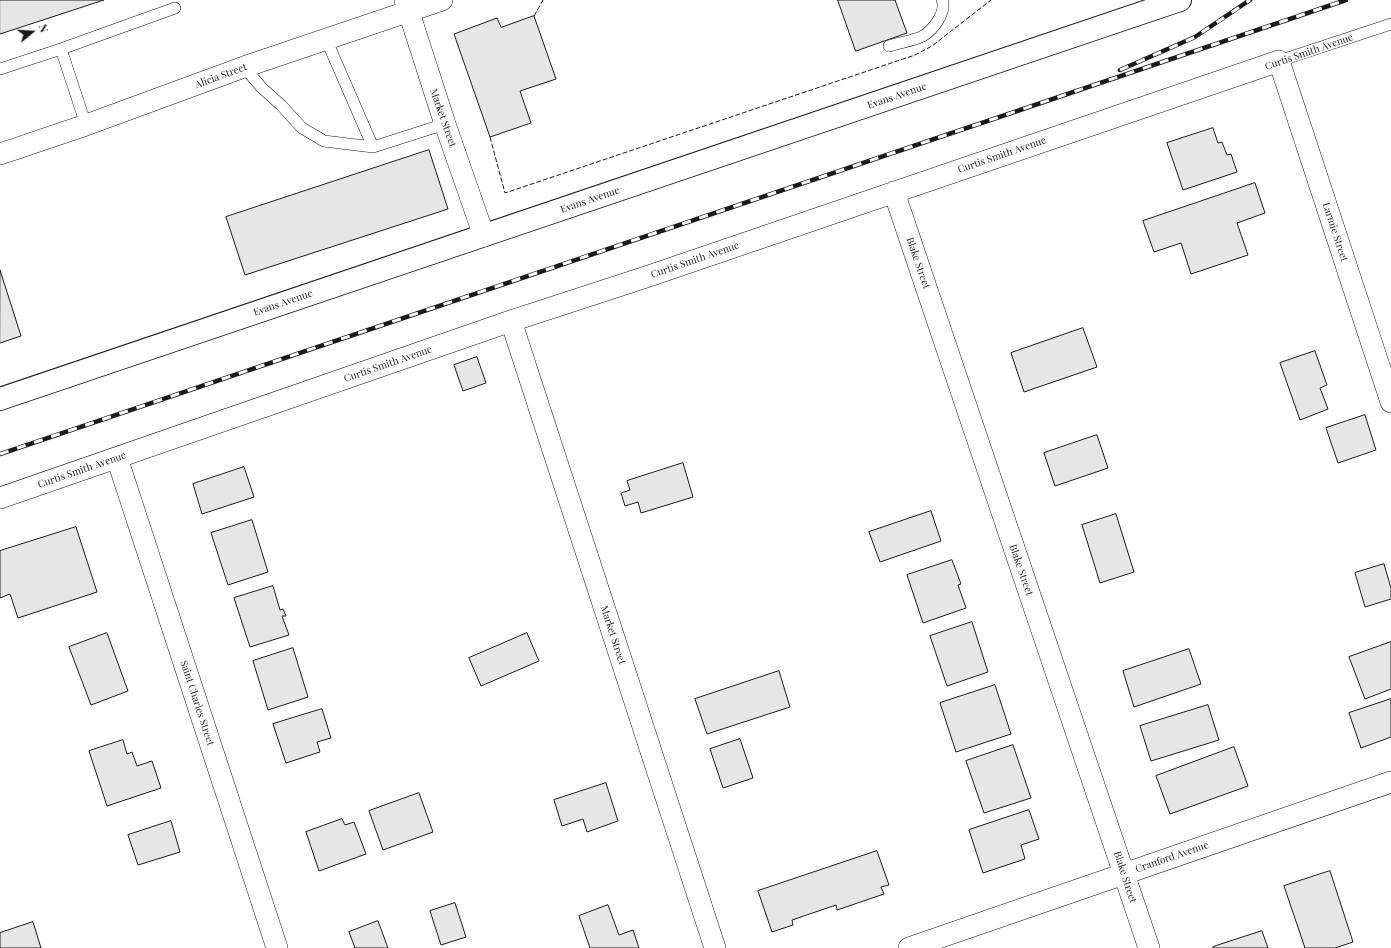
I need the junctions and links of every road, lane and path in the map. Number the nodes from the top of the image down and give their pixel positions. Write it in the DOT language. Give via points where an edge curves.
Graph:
graph roads {
  1 [pos="442,0"];
  2 [pos="942,0"];
  3 [pos="1180,0"];
  4 [pos="406,6"];
  5 [pos="175,8"];
  6 [pos="1391,24"];
  7 [pos="326,39"];
  8 [pos="889,46"];
  9 [pos="61,49"];
  10 [pos="1279,62"];
  11 [pos="244,67"];
  12 [pos="0,69"];
  13 [pos="445,124"];
  14 [pos="86,125"];
  15 [pos="373,147"];
  16 [pos="0,154"];
  17 [pos="894,192"];
  18 [pos="484,236"];
  19 [pos="511,321"];
  20 [pos="0,399"];
  21 [pos="1391,402"];
  22 [pos="117,458"];
  23 [pos="0,498"];
  24 [pos="1391,782"];
  25 [pos="1124,873"];
  26 [pos="277,948"];
  27 [pos="715,948"];
  28 [pos="908,948"];
  29 [pos="1149,948"];
  1 -- 4 [label="street, Alicia Street"];
  2 -- 8 [label="lane" via="944,4 939,21 923,36"];
  3 -- 18 [label="main road, Evans Avenue"];
  4 -- 7 [label="street, Alicia Street"];
  4 -- 13 [label="street, Market Street"];
  5 -- 9 [label="lane"];
  6 -- 10 [label="lane, Curtis Smith Avenue"];
  7 -- 11 [label="street, Alicia Street"];
  7 -- 15 [label="lane"];
  9 -- 12 [label="lane"];
  9 -- 14 [label="lane"];
  10 -- 17 [label="street, Curtis Smith Avenue"];
  10 -- 21 [label="street, Larmie Street"];
  11 -- 14 [label="street, Alicia Street"];
  11 -- 15 [label="lane" via="302,128 324,141"];
  13 -- 15 [label="lane"];
  13 -- 18 [label="street, Market Street"];
  14 -- 16 [label="street, Alicia Street"];
  17 -- 19 [label="street, Curtis Smith Avenue"];
  17 -- 25 [label="street, Blake Street"];
  18 -- 20 [label="main road, Evans Avenue"];
  19 -- 22 [label="street, Curtis Smith Avenue"];
  19 -- 27 [label="street, Market Street"];
  22 -- 23 [label="street, Curtis Smith Avenue"];
  22 -- 26 [label="street, Saint Charles Street"];
  24 -- 25 [label="street, Cranford Avenue"];
  25 -- 28 [label="street, Cranford Avenue"];
  25 -- 29 [label="street, Blake Street"];
}
